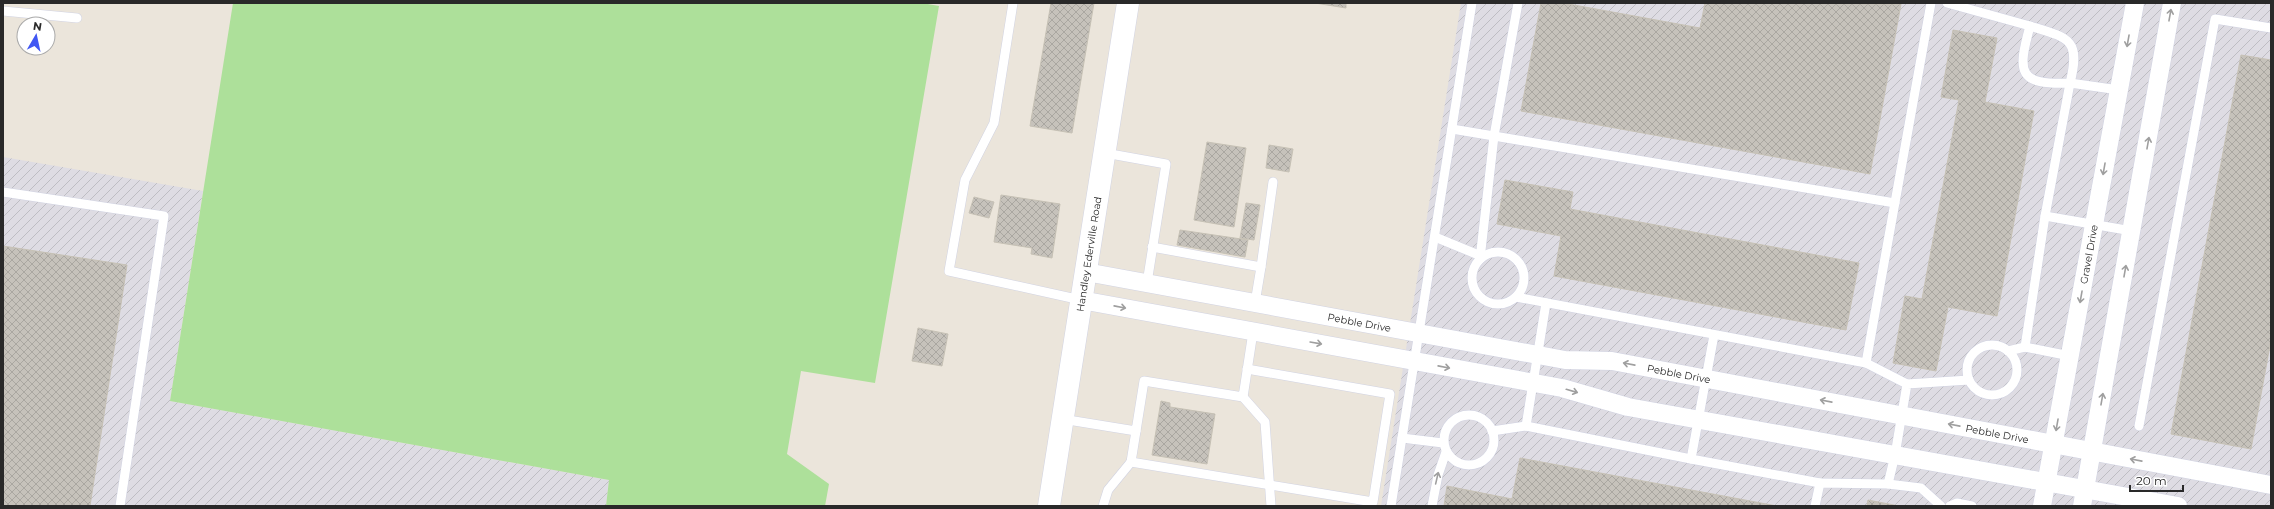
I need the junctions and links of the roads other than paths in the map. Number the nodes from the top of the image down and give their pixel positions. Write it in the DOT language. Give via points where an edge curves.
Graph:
graph roads {
  1 [pos="1012,3"];
  2 [pos="1128,3"];
  3 [pos="1472,3"];
  4 [pos="1518,3"];
  5 [pos="1931,3"];
  6 [pos="1947,3"];
  7 [pos="2134,3"];
  8 [pos="2172,3"];
  9 [pos="3,11"];
  10 [pos="77,18"];
  11 [pos="2030,26"];
  12 [pos="2271,28"];
  13 [pos="2070,83"];
  14 [pos="2119,90"];
  15 [pos="1452,129"];
  16 [pos="1494,136"];
  17 [pos="1104,153"];
  18 [pos="1273,182"];
  19 [pos="3,192"];
  20 [pos="1895,203"];
  21 [pos="2046,216"];
  22 [pos="2094,225"];
  23 [pos="2132,231"];
  24 [pos="1435,237"];
  25 [pos="1152,248"];
  26 [pos="1481,257"];
  27 [pos="1261,267"];
  28 [pos="1086,272"];
  29 [pos="1146,283"];
  30 [pos="1196,292"];
  31 [pos="1516,297"];
  32 [pos="1081,300"];
  33 [pos="1255,303"];
  34 [pos="1546,303"];
  35 [pos="1292,310"];
  36 [pos="1191,320"];
  37 [pos="1253,332"];
  38 [pos="1420,333"];
  39 [pos="1714,335"];
  40 [pos="1288,338"];
  41 [pos="2025,346"];
  42 [pos="2008,351"];
  43 [pos="1538,355"];
  44 [pos="2070,356"];
  45 [pos="1415,361"];
  46 [pos="1866,363"];
  47 [pos="1247,369"];
  48 [pos="1706,379"];
  49 [pos="1970,380"];
  50 [pos="1534,383"];
  51 [pos="1907,384"];
  52 [pos="1243,397"];
  53 [pos="1901,415"];
  54 [pos="1062,419"];
  55 [pos="1699,420"];
  56 [pos="1526,426"];
  57 [pos="2139,426"];
  58 [pos="1136,431"];
  59 [pos="1492,431"];
  60 [pos="1402,438"];
  61 [pos="1443,442"];
  62 [pos="2054,444"];
  63 [pos="2092,451"];
  64 [pos="1446,452"];
  65 [pos="1895,455"];
  66 [pos="1691,459"];
  67 [pos="1131,462"];
  68 [pos="2047,482"];
  69 [pos="1820,483"];
  70 [pos="1888,484"];
  71 [pos="1270,485"];
  72 [pos="2271,485"];
  73 [pos="2083,498"];
  74 [pos="120,506"];
  75 [pos="1049,506"];
  76 [pos="1103,506"];
  77 [pos="1271,506"];
  78 [pos="1391,506"];
  79 [pos="1432,506"];
  80 [pos="1815,506"];
  81 [pos="1941,506"];
  82 [pos="1950,506"];
  83 [pos="1972,506"];
  84 [pos="2042,506"];
  85 [pos="2178,506"];
  1 -- 32 [label="lane" via="994,123 965,180 948,271"];
  2 -- 17 [label="main road, Handley Ederville Road"];
  3 -- 15 [label="lane"];
  4 -- 16 [label="lane"];
  5 -- 20 [label="lane"];
  6 -- 11 [label="lane"];
  7 -- 14 [label="street, Gravel Drive, one-way"];
  23 -- 8 [label="street, one-way"];
  9 -- 10 [label="lane"];
  11 -- 13 [label="lane" via="2059,35 2073,47 2075,56"];
  11 -- 13 [label="lane" via="2022,59 2027,75 2033,81 2048,84"];
  12 -- 57 [label="lane" via="2215,19"];
  13 -- 14 [label="lane"];
  13 -- 21 [label="lane"];
  14 -- 22 [label="street, Gravel Drive, one-way"];
  15 -- 16 [label="lane"];
  15 -- 24 [label="lane"];
  16 -- 20 [label="lane"];
  16 -- 26 [label="lane"];
  17 -- 25 [label="lane" via="1166,164"];
  17 -- 28 [label="main road, Handley Ederville Road"];
  18 -- 27 [label="lane"];
  19 -- 74 [label="lane" via="164,216"];
  20 -- 46 [label="lane"];
  21 -- 22 [label="lane"];
  21 -- 41 [label="lane"];
  22 -- 23 [label="lane"];
  22 -- 44 [label="street, Gravel Drive, one-way"];
  63 -- 23 [label="street, one-way"];
  24 -- 26 [label="lane"];
  24 -- 38 [label="lane"];
  25 -- 27 [label="lane"];
  25 -- 29 [label="lane"];
  26 -- 31 [label="lane" via="1495,252 1507,254 1517,260 1523,271 1524,283"];
  26 -- 31 [label="lane" via="1475,265 1472,277 1474,289 1479,296 1485,301 1501,304"];
  27 -- 33 [label="lane"];
  28 -- 29 [label="street, Pebble Drive"];
  28 -- 32 [label="main road, Handley Ederville Road"];
  29 -- 30 [label="street, Pebble Drive"];
  30 -- 33 [label="street, Pebble Drive"];
  30 -- 36 [label="street"];
  31 -- 34 [label="lane"];
  32 -- 36 [label="street, one-way"];
  32 -- 54 [label="main road, Handley Ederville Road"];
  33 -- 35 [label="street, Pebble Drive"];
  34 -- 39 [label="lane"];
  34 -- 43 [label="lane"];
  35 -- 38 [label="street, Pebble Drive"];
  35 -- 40 [label="street"];
  36 -- 37 [label="street"];
  37 -- 40 [label="street"];
  37 -- 47 [label="lane"];
  38 -- 43 [label="street, Pebble Drive"];
  38 -- 45 [label="lane"];
  39 -- 46 [label="lane"];
  39 -- 48 [label="lane"];
  40 -- 45 [label="street, one-way"];
  41 -- 42 [label="lane"];
  41 -- 44 [label="lane"];
  42 -- 49 [label="lane" via="1992,346 1976,351 1968,365"];
  42 -- 49 [label="lane" via="2014,358 2017,370 2009,389 1995,395 1987,394 1974,387"];
  48 -- 43 [label="street, Pebble Drive, one-way" via="1612,361 1565,360"];
  43 -- 50 [label="lane"];
  44 -- 62 [label="street, Gravel Drive, one-way"];
  45 -- 50 [label="street, one-way"];
  45 -- 60 [label="lane"];
  46 -- 51 [label="lane"];
  47 -- 52 [label="lane"];
  47 -- 71 [label="lane" via="1390,394 1373,502"];
  53 -- 48 [label="street, Pebble Drive, one-way"];
  48 -- 55 [label="lane"];
  49 -- 51 [label="lane"];
  50 -- 55 [label="street, one-way" via="1562,388 1628,407"];
  50 -- 56 [label="lane"];
  51 -- 53 [label="lane"];
  52 -- 58 [label="lane" via="1144,381"];
  52 -- 71 [label="lane" via="1265,422"];
  62 -- 53 [label="street, Pebble Drive, one-way"];
  53 -- 65 [label="lane"];
  54 -- 58 [label="lane"];
  54 -- 75 [label="main road, Handley Ederville Road"];
  55 -- 65 [label="street"];
  55 -- 66 [label="lane"];
  56 -- 59 [label="lane"];
  56 -- 66 [label="lane"];
  58 -- 67 [label="lane"];
  59 -- 61 [label="lane" via="1482,418 1466,415 1452,421 1446,427"];
  59 -- 64 [label="lane" via="1493,446 1485,459 1478,463 1463,465"];
  60 -- 61 [label="lane"];
  60 -- 78 [label="lane"];
  61 -- 64 [label="lane"];
  62 -- 63 [label="street, Pebble Drive"];
  62 -- 68 [label="street, Gravel Drive"];
  72 -- 63 [label="street, Pebble Drive, one-way"];
  63 -- 73 [label="street"];
  79 -- 64 [label="lane, one-way"];
  65 -- 68 [label="street"];
  65 -- 70 [label="lane"];
  66 -- 69 [label="lane"];
  67 -- 71 [label="lane"];
  67 -- 76 [label="lane" via="1108,490"];
  68 -- 73 [label="street"];
  68 -- 84 [label="street, Gravel Drive"];
  69 -- 70 [label="lane"];
  69 -- 80 [label="lane"];
  70 -- 81 [label="lane" via="1922,488"];
  71 -- 77 [label="lane"];
  73 -- 85 [label="street"];
  82 -- 83 [label="lane" via="1957,503"];
}
